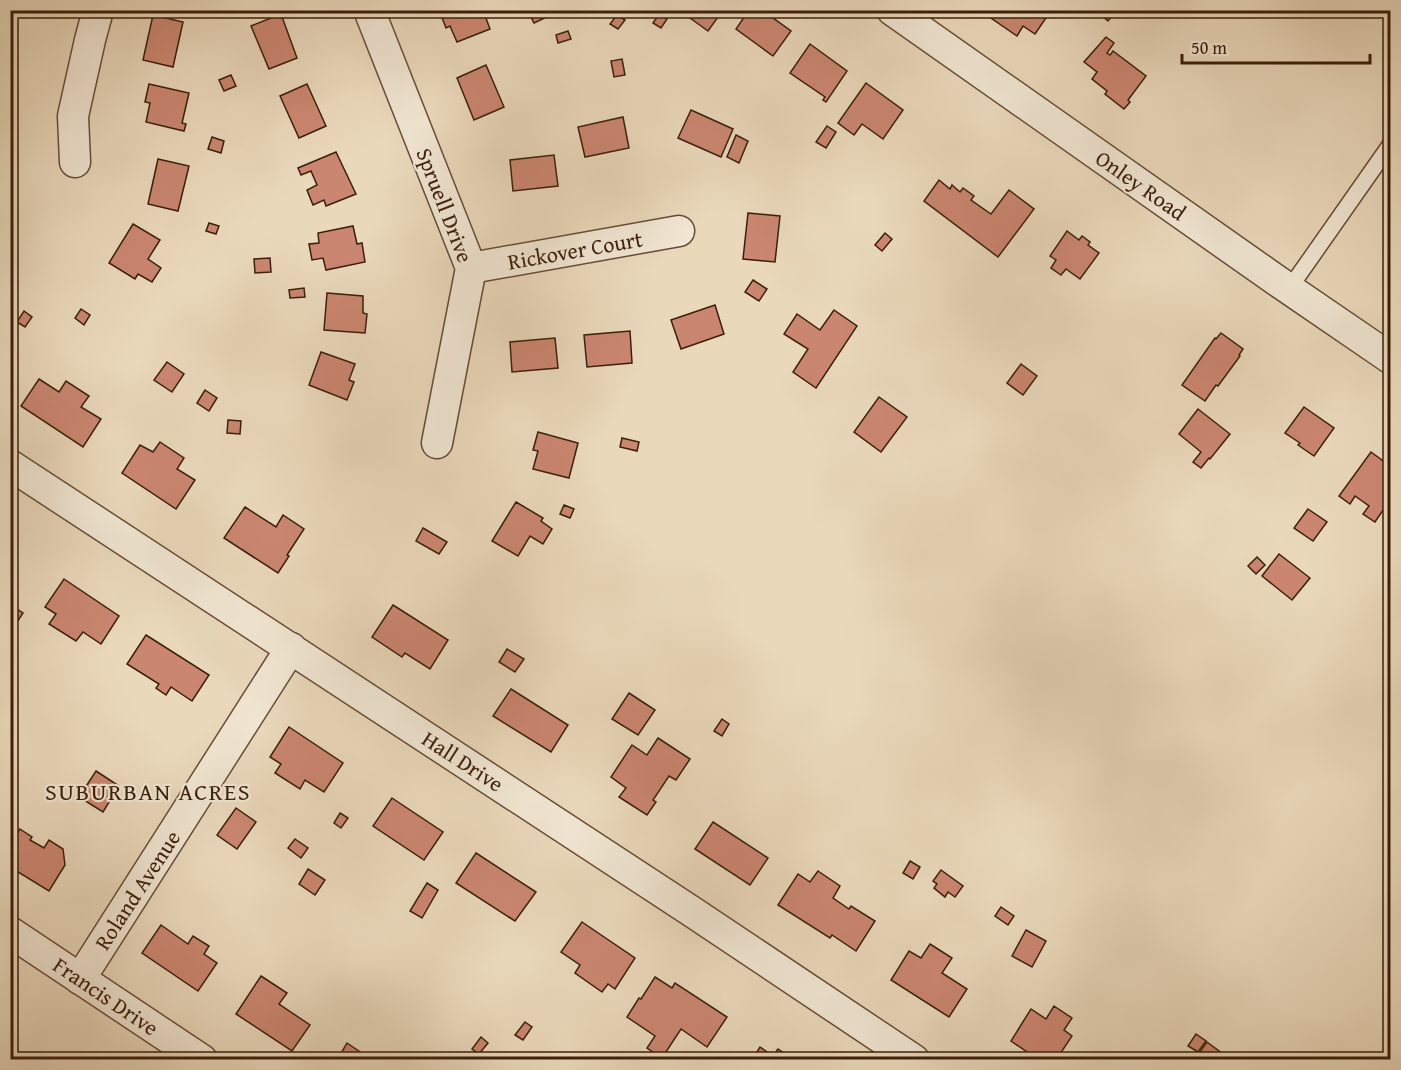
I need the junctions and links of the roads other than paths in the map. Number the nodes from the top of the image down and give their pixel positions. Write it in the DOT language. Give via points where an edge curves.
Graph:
graph roads {
  1 [pos="98,10"];
  2 [pos="369,10"];
  3 [pos="892,10"];
  4 [pos="1390,145"];
  5 [pos="75,162"];
  6 [pos="679,231"];
  7 [pos="471,268"];
  8 [pos="1289,289"];
  9 [pos="1390,358"];
  10 [pos="437,442"];
  11 [pos="10,465"];
  12 [pos="291,648"];
  13 [pos="10,932"];
  14 [pos="80,979"];
  15 [pos="202,1059"];
  16 [pos="914,1059"];
  1 -- 5 [label="street" via="73,116"];
  2 -- 7 [label="street, Spruell Drive"];
  3 -- 8 [label="street, Onley Road"];
  4 -- 8 [label="lane"];
  6 -- 7 [label="street, Rickover Court"];
  7 -- 10 [label="street, Spruell Drive"];
  8 -- 9 [label="street, Onley Road"];
  11 -- 12 [label="street, Hall Drive"];
  12 -- 14 [label="street, Roland Avenue"];
  12 -- 16 [label="street, Hall Drive"];
  13 -- 14 [label="street, Francis Drive"];
  14 -- 15 [label="street, Francis Drive"];
}
